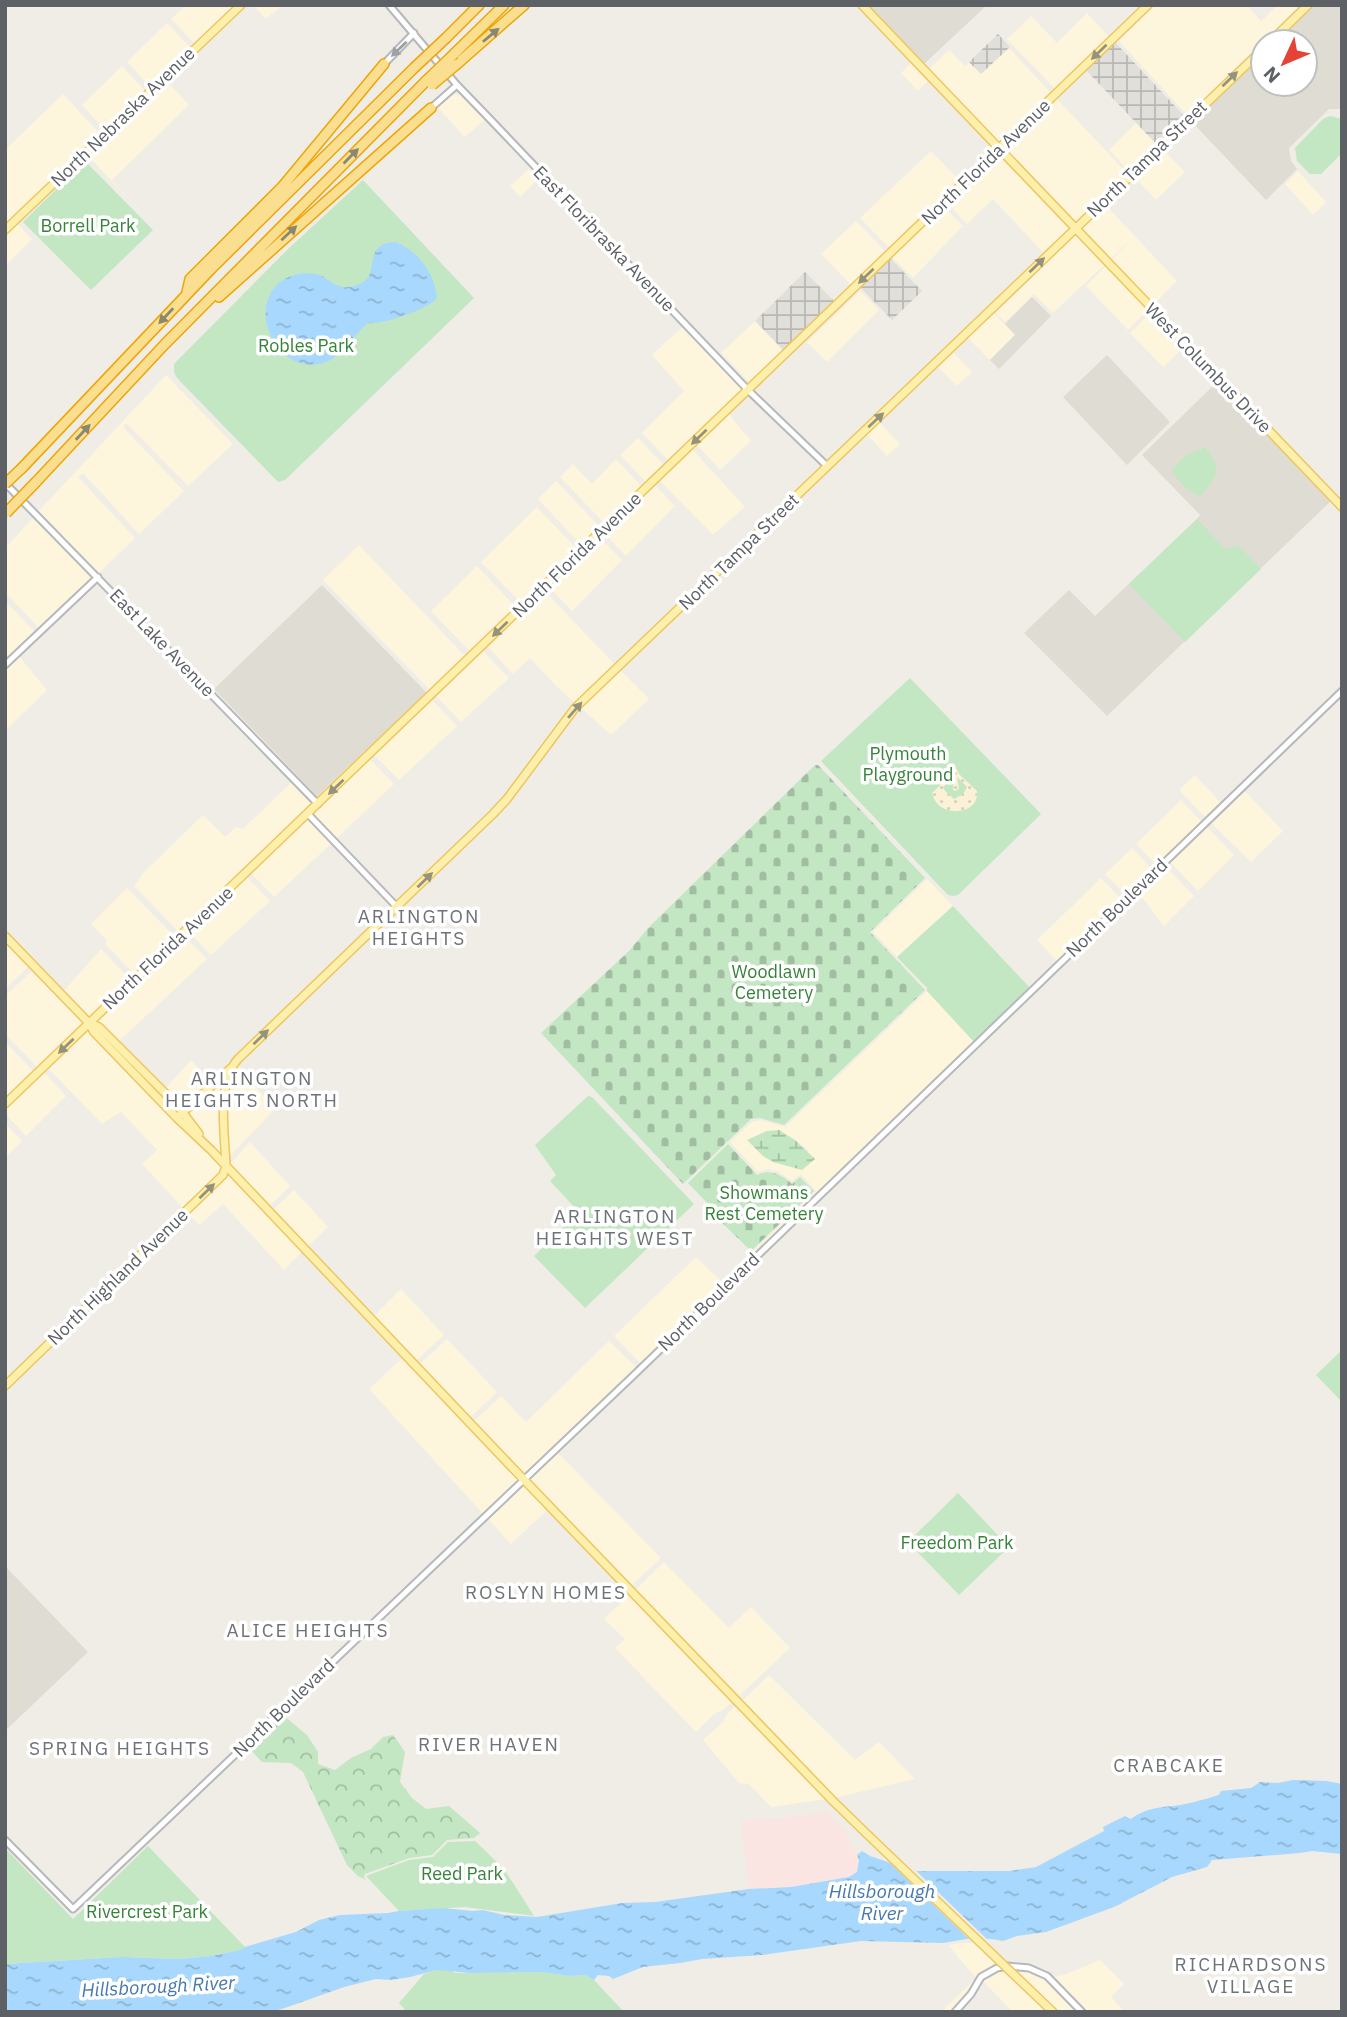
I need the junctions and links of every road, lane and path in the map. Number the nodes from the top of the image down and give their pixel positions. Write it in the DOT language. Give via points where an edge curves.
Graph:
graph roads {
  1 [pos="241,5"];
  2 [pos="389,5"];
  3 [pos="479,5"];
  4 [pos="504,5"];
  5 [pos="524,5"];
  6 [pos="862,5"];
  7 [pos="1148,5"];
  8 [pos="1308,5"];
  9 [pos="1284,28"];
  10 [pos="414,33"];
  11 [pos="1249,62"];
  12 [pos="384,64"];
  13 [pos="430,82"];
  14 [pos="457,85"];
  15 [pos="431,108"];
  16 [pos="999,149"];
  17 [pos="1075,229"];
  18 [pos="5,230"];
  19 [pos="187,294"];
  20 [pos="165,344"];
  21 [pos="748,390"];
  22 [pos="827,466"];
  23 [pos="5,483"];
  24 [pos="1342,507"];
  25 [pos="6,514"];
  26 [pos="98,577"];
  27 [pos="5,666"];
  28 [pos="1342,691"];
  29 [pos="318,804"];
  30 [pos="307,814"];
  31 [pos="397,907"];
  32 [pos="5,936"];
  33 [pos="89,1023"];
  34 [pos="230,1069"];
  35 [pos="5,1104"];
  36 [pos="180,1116"];
  37 [pos="226,1166"];
  38 [pos="5,1386"];
  39 [pos="524,1480"];
  40 [pos="5,1840"];
  41 [pos="955,2012"];
  42 [pos="1053,2012"];
  43 [pos="1082,2012"];
  1 -- 18 [label="main road, North Nebraska Avenue"];
  2 -- 10 [label="street, East Floribraska Avenue"];
  3 -- 19 [label="highway, bridge"];
  4 -- 13 [label="highway, bridge"];
  13 -- 5 [label="highway, one-way, bridge"];
  6 -- 16 [label="main road, West Columbus Drive"];
  7 -- 16 [label="main road, North Florida Avenue, one-way"];
  8 -- 9 [label="main road"];
  10 -- 12 [label="street, one-way"];
  10 -- 14 [label="street, East Floribraska Avenue"];
  17 -- 11 [label="main road, North Tampa Street, one-way"];
  12 -- 19 [label="highway" via="282,187 190,279"];
  20 -- 13 [label="highway, one-way"];
  14 -- 15 [label="street"];
  14 -- 21 [label="street, East Floribraska Avenue"];
  20 -- 15 [label="highway, one-way"];
  16 -- 17 [label="main road, West Columbus Drive"];
  16 -- 21 [label="main road, North Florida Avenue, one-way"];
  22 -- 17 [label="main road, North Tampa Street, one-way"];
  17 -- 24 [label="main road, West Columbus Drive"];
  19 -- 23 [label="highway, one-way, bridge"];
  25 -- 20 [label="highway, one-way, bridge"];
  21 -- 22 [label="street, East Floribraska Avenue"];
  21 -- 29 [label="main road, North Florida Avenue, one-way"];
  31 -- 22 [label="main road, North Tampa Street, one-way" via="508,799 575,708"];
  23 -- 26 [label="street, East Lake Avenue"];
  26 -- 27 [label="street"];
  26 -- 29 [label="street, East Lake Avenue"];
  28 -- 39 [label="street, North Boulevard"];
  29 -- 30 [label="main road, North Florida Avenue"];
  30 -- 31 [label="street"];
  30 -- 33 [label="main road, North Florida Avenue"];
  34 -- 31 [label="main road, North Tampa Street, one-way"];
  32 -- 33 [label="main road"];
  33 -- 35 [label="main road, North Florida Avenue, one-way"];
  33 -- 36 [label="main road"];
  34 -- 36 [label="main road, North Tampa Street"];
  34 -- 37 [label="main road" via="224,1095"];
  36 -- 37 [label="main road"];
  38 -- 37 [label="main road, North Highland Avenue, one-way" via="219,1179"];
  37 -- 39 [label="main road"];
  39 -- 40 [label="street, North Boulevard" via="73,1909"];
  39 -- 42 [label="main road, bridge" via="833,1801"];
  41 -- 43 [label="street" via="981,1977 1007,1966 1029,1968 1046,1976"];
}
